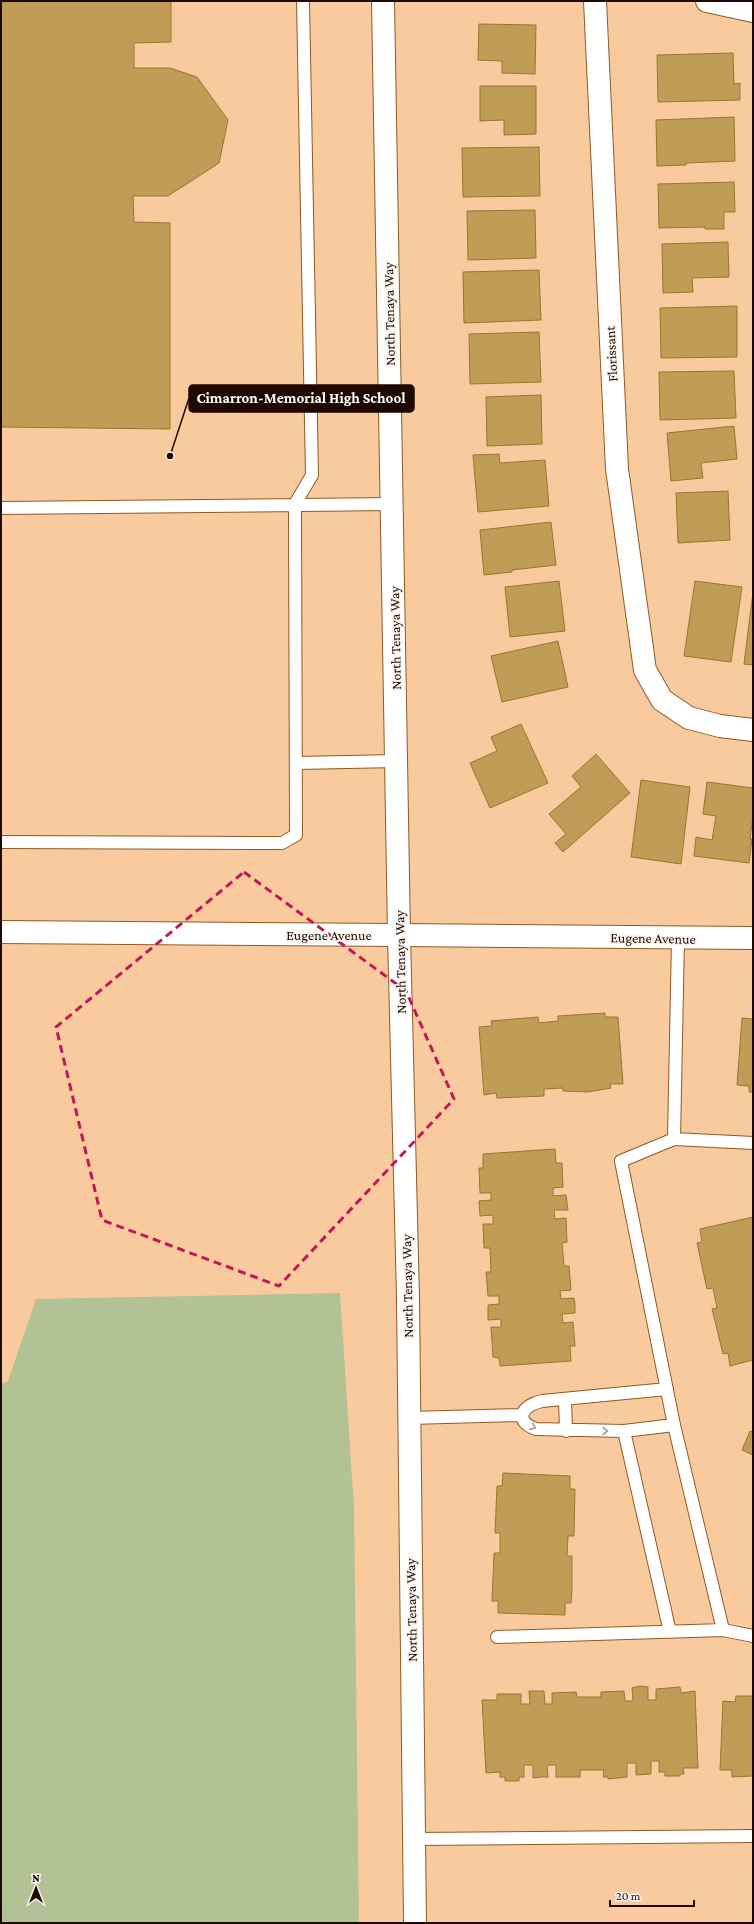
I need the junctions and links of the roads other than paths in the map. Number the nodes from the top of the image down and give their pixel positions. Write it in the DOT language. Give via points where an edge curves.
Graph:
graph roads {
  1 [pos="302,1"];
  2 [pos="383,1"];
  3 [pos="595,1"];
  4 [pos="707,1"];
  5 [pos="753,11"];
  6 [pos="295,504"];
  7 [pos="393,504"];
  8 [pos="1,508"];
  9 [pos="753,730"];
  10 [pos="397,761"];
  11 [pos="297,763"];
  12 [pos="1,842"];
  13 [pos="1,932"];
  14 [pos="399,935"];
  15 [pos="678,938"];
  16 [pos="753,938"];
  17 [pos="674,1139"];
  18 [pos="753,1143"];
  19 [pos="666,1389"];
  20 [pos="565,1399"];
  21 [pos="522,1415"];
  22 [pos="409,1418"];
  23 [pos="674,1425"];
  24 [pos="566,1431"];
  25 [pos="624,1431"];
  26 [pos="723,1630"];
  27 [pos="670,1632"];
  28 [pos="753,1636"];
  29 [pos="497,1637"];
  30 [pos="753,1836"];
  31 [pos="414,1839"];
  32 [pos="415,1923"];
  1 -- 6 [label="lane" via="312,475"];
  2 -- 7 [label="main road, North Tenaya Way"];
  3 -- 9 [label="main road, Florissant" via="617,469 644,670 662,700 688,718 720,726"];
  4 -- 5 [label="main road"];
  6 -- 7 [label="lane"];
  6 -- 8 [label="lane"];
  6 -- 11 [label="lane"];
  7 -- 10 [label="main road, North Tenaya Way"];
  10 -- 11 [label="lane"];
  10 -- 14 [label="main road, North Tenaya Way"];
  11 -- 12 [label="lane" via="296,834 282,843"];
  13 -- 14 [label="main road, Eugene Avenue"];
  14 -- 15 [label="main road, Eugene Avenue"];
  14 -- 22 [label="main road, North Tenaya Way"];
  15 -- 16 [label="main road, Eugene Avenue"];
  15 -- 17 [label="lane"];
  17 -- 18 [label="lane"];
  17 -- 19 [label="lane" via="621,1161"];
  19 -- 20 [label="lane"];
  19 -- 23 [label="lane"];
  20 -- 21 [label="lane" via="533,1403 525,1407"];
  20 -- 24 [label="lane"];
  21 -- 22 [label="lane"];
  21 -- 24 [label="lane, one-way" via="524,1421 536,1429"];
  22 -- 31 [label="main road, North Tenaya Way"];
  23 -- 25 [label="lane"];
  23 -- 26 [label="lane"];
  24 -- 25 [label="lane, one-way"];
  25 -- 27 [label="lane"];
  26 -- 27 [label="lane"];
  26 -- 28 [label="lane"];
  27 -- 29 [label="lane"];
  30 -- 31 [label="lane"];
  31 -- 32 [label="main road, North Tenaya Way"];
}
